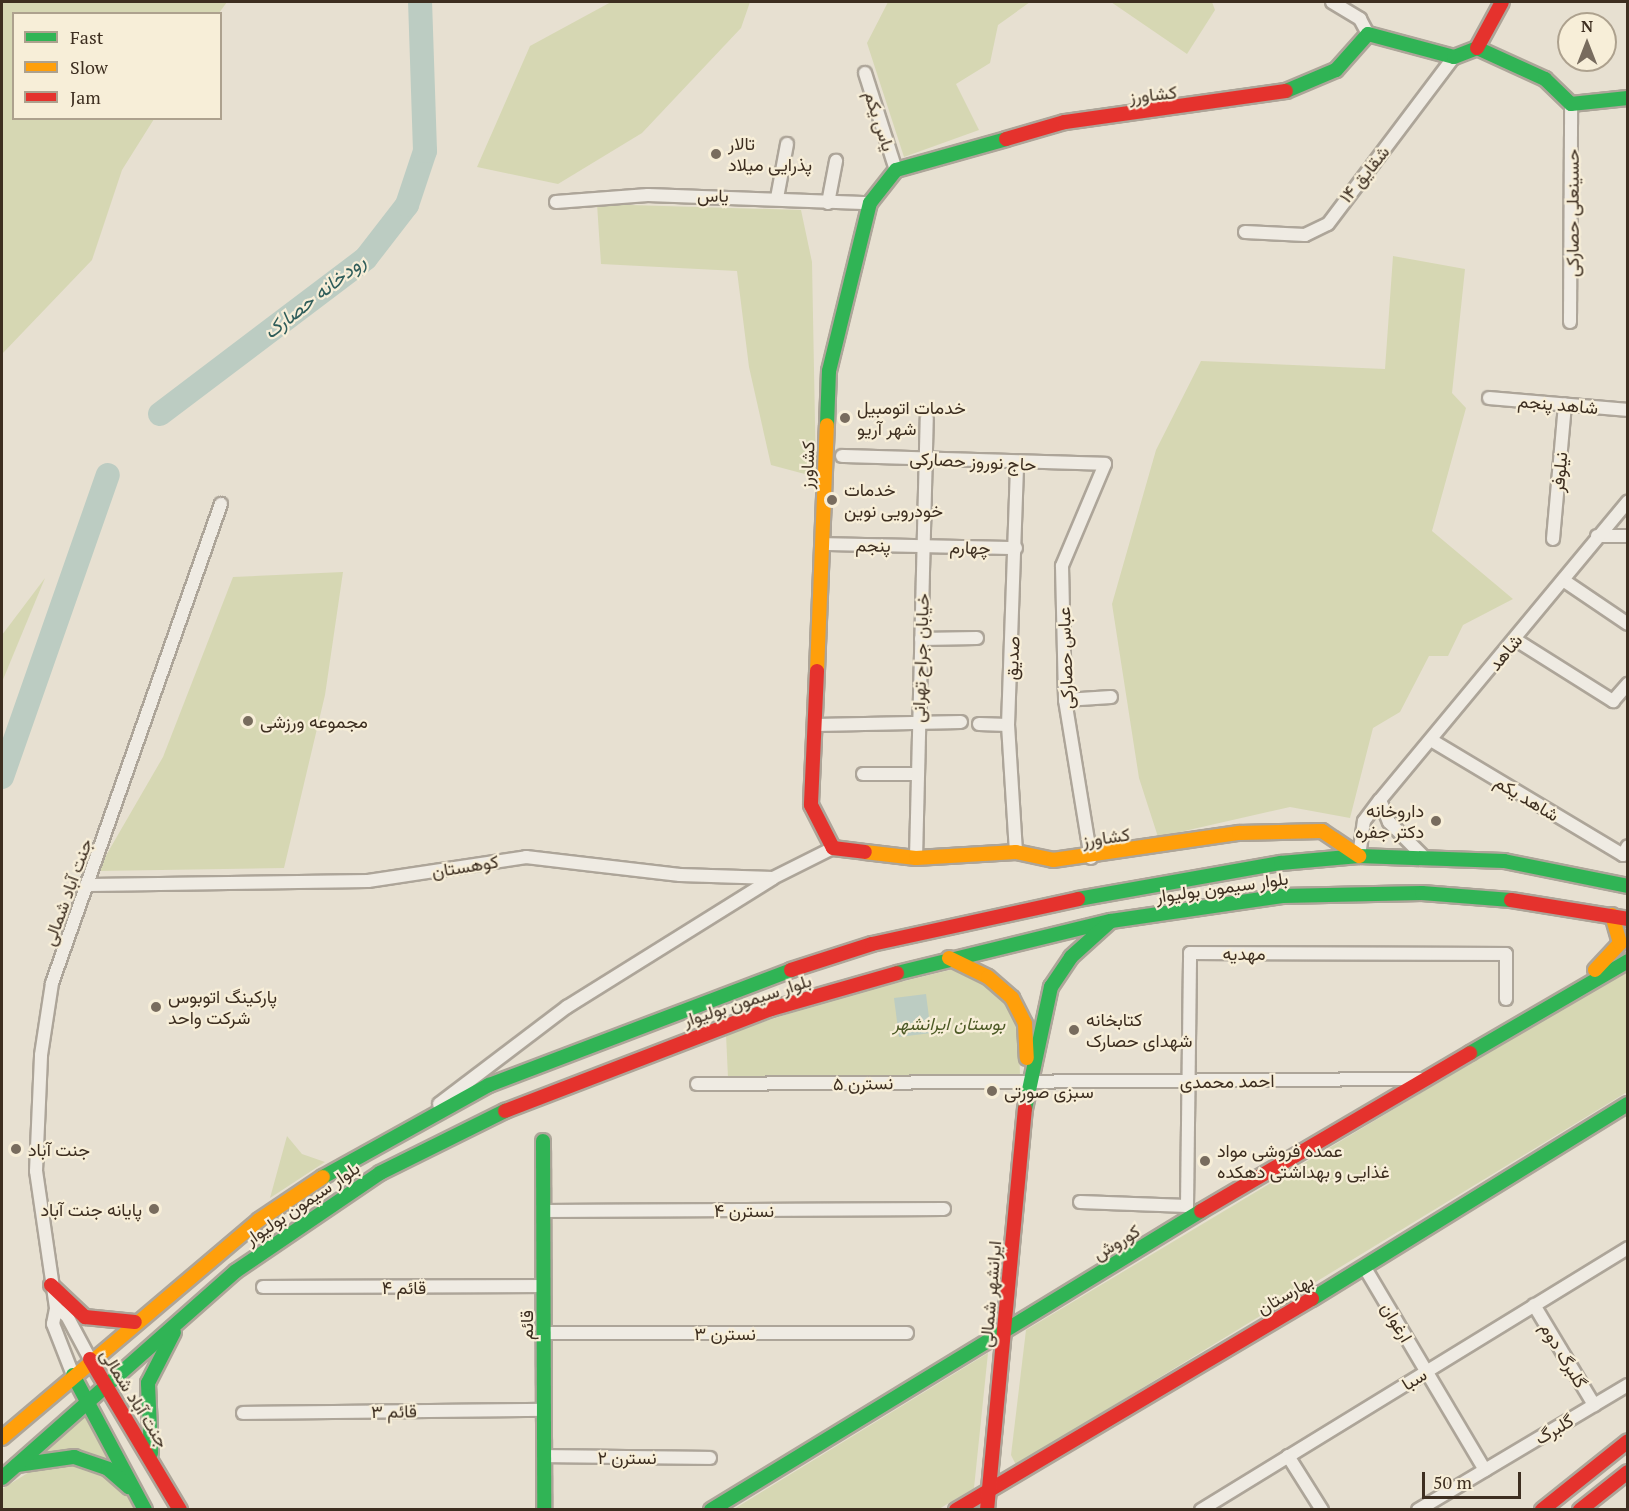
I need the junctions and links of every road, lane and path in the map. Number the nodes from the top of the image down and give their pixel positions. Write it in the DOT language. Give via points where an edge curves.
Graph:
graph roads {
  1 [pos="1332,2"];
  2 [pos="1502,2"];
  3 [pos="1368,34"];
  4 [pos="1477,48"];
  5 [pos="1454,57"];
  6 [pos="865,73"];
  7 [pos="1628,98"];
  8 [pos="1571,104"];
  9 [pos="787,144"];
  10 [pos="836,161"];
  11 [pos="896,170"];
  12 [pos="777,198"];
  13 [pos="556,202"];
  14 [pos="828,203"];
  15 [pos="870,203"];
  16 [pos="1245,232"];
  17 [pos="1570,322"];
  18 [pos="1489,398"];
  19 [pos="1564,405"];
  20 [pos="1628,410"];
  21 [pos="927,418"];
  22 [pos="842,456"];
  23 [pos="926,459"];
  24 [pos="1017,464"];
  25 [pos="1105,464"];
  26 [pos="1628,501"];
  27 [pos="221,504"];
  28 [pos="1597,536"];
  29 [pos="1628,536"];
  30 [pos="1553,538"];
  31 [pos="823,544"];
  32 [pos="923,545"];
  33 [pos="1016,548"];
  34 [pos="1563,580"];
  35 [pos="1625,619"];
  36 [pos="977,638"];
  37 [pos="921,639"];
  38 [pos="1516,640"];
  39 [pos="1628,684"];
  40 [pos="1111,697"];
  41 [pos="1065,700"];
  42 [pos="961,722"];
  43 [pos="918,723"];
  44 [pos="980,724"];
  45 [pos="816,725"];
  46 [pos="1008,725"];
  47 [pos="1431,740"];
  48 [pos="863,774"];
  49 [pos="915,774"];
  50 [pos="1380,800"];
  51 [pos="833,848"];
  52 [pos="1625,851"];
  53 [pos="1016,852"];
  54 [pos="1359,856"];
  55 [pos="916,858"];
  56 [pos="1091,858"];
  57 [pos="1425,858"];
  58 [pos="773,878"];
  59 [pos="90,885"];
  60 [pos="1628,886"];
  61 [pos="1612,915"];
  62 [pos="1628,919"];
  63 [pos="1111,921"];
  64 [pos="949,958"];
  65 [pos="1628,961"];
  66 [pos="1506,999"];
  67 [pos="1542,1007"];
  68 [pos="1425,1079"];
  69 [pos="1028,1081"];
  70 [pos="1188,1082"];
  71 [pos="697,1084"];
  72 [pos="1628,1104"];
  73 [pos="423,1115"];
  74 [pos="543,1141"];
  75 [pos="1080,1202"];
  76 [pos="944,1209"];
  77 [pos="543,1210"];
  78 [pos="1628,1248"];
  79 [pos="1365,1268"];
  80 [pos="51,1285"];
  81 [pos="544,1286"];
  82 [pos="263,1287"];
  83 [pos="1534,1305"];
  84 [pos="56,1308"];
  85 [pos="183,1319"];
  86 [pos="135,1322"];
  87 [pos="1004,1331"];
  88 [pos="544,1333"];
  89 [pos="907,1333"];
  90 [pos="90,1359"];
  91 [pos="1426,1371"];
  92 [pos="73,1375"];
  93 [pos="104,1384"];
  94 [pos="1628,1385"];
  95 [pos="89,1399"];
  96 [pos="1594,1405"];
  97 [pos="544,1410"];
  98 [pos="243,1413"];
  99 [pos="2,1438"];
  100 [pos="1628,1441"];
  101 [pos="544,1456"];
  102 [pos="1288,1456"];
  103 [pos="152,1458"];
  104 [pos="710,1458"];
  105 [pos="15,1465"];
  106 [pos="1485,1470"];
  107 [pos="1628,1472"];
  108 [pos="2,1478"];
  109 [pos="989,1488"];
  110 [pos="142,1503"];
  111 [pos="180,1509"];
  112 [pos="544,1509"];
  113 [pos="711,1509"];
  114 [pos="956,1509"];
  115 [pos="987,1509"];
  116 [pos="1201,1509"];
  117 [pos="1322,1509"];
  118 [pos="1418,1509"];
  119 [pos="1542,1509"];
  120 [pos="1580,1509"];
  1 -- 3 [label="street" via="1360,19"];
  2 -- 4 [label="street"];
  3 -- 5 [label="street"];
  3 -- 11 [label="street, کشاورز" via="1336,70 1274,96 1065,122"];
  4 -- 5 [label="street"];
  4 -- 8 [label="street" via="1545,79"];
  5 -- 16 [label="street, شقایق ۱۴" via="1328,224 1305,235"];
  6 -- 11 [label="street, یاس یکم"];
  7 -- 8 [label="street"];
  8 -- 17 [label="street, حسینعلی حصارکی"];
  9 -- 12 [label="street"];
  10 -- 14 [label="street"];
  11 -- 15 [label="street, کشاورز"];
  12 -- 13 [label="street, یاس" via="648,195"];
  12 -- 14 [label="street, یاس"];
  14 -- 15 [label="street, یاس"];
  15 -- 31 [label="street, کشاورز" via="829,371"];
  18 -- 19 [label="street, شاهد پنجم"];
  19 -- 20 [label="street, شاهد پنجم"];
  19 -- 30 [label="street, نیلوفر"];
  21 -- 23 [label="street, خیابان جراح تهرانی"];
  22 -- 23 [label="street, حاج نوروز حصارکی"];
  23 -- 24 [label="street, حاج نوروز حصارکی"];
  23 -- 32 [label="street, خیابان جراح تهرانی"];
  24 -- 25 [label="street, حاج نوروز حصارکی"];
  24 -- 33 [label="street, صدیق"];
  25 -- 41 [label="street, عباس حصارکی" via="1062,566"];
  26 -- 28 [label="street, شاهد"];
  27 -- 59 [label="street, جنت آباد شمالی"];
  28 -- 29 [label="street"];
  28 -- 34 [label="street, شاهد"];
  31 -- 32 [label="street, پنجم"];
  31 -- 45 [label="street, کشاورز"];
  32 -- 33 [label="street, چهارم"];
  32 -- 37 [label="street, خیابان جراح تهرانی"];
  33 -- 46 [label="street, صدیق"];
  34 -- 35 [label="street"];
  34 -- 38 [label="street, شاهد"];
  36 -- 37 [label="street"];
  37 -- 43 [label="street, خیابان جراح تهرانی"];
  38 -- 39 [label="street" via="1614,701"];
  38 -- 47 [label="street, شاهد"];
  40 -- 41 [label="street"];
  41 -- 56 [label="street, عباس حصارکی"];
  42 -- 43 [label="street"];
  43 -- 45 [label="street"];
  43 -- 49 [label="street, خیابان جراح تهرانی"];
  44 -- 46 [label="street"];
  45 -- 51 [label="street, کشاورز" via="811,805"];
  46 -- 53 [label="street, صدیق"];
  47 -- 50 [label="street, شاهد"];
  47 -- 52 [label="street, شاهد یکم"];
  48 -- 49 [label="street"];
  49 -- 55 [label="street, خیابان جراح تهرانی"];
  50 -- 54 [label="street, شاهد" via="1364,822"];
  50 -- 57 [label="street" via="1389,822"];
  51 -- 55 [label="street, کشاورز"];
  51 -- 58 [label="street, کوهستان"];
  53 -- 55 [label="street, کشاورز"];
  53 -- 56 [label="street, کشاورز" via="1053,860"];
  54 -- 56 [label="street, کشاورز" via="1322,831 1239,833"];
  54 -- 57 [label="street, بلوار سیمون بولیوار"];
  54 -- 73 [label="street, بلوار سیمون بولیوار" via="1202,874 872,944 671,1011"];
  57 -- 60 [label="street, بلوار سیمون بولیوار" via="1504,861"];
  58 -- 59 [label="street, کوهستان" via="680,875 526,857 368,881"];
  58 -- 73 [label="street" via="567,1007"];
  59 -- 80 [label="street, جنت آباد شمالی" via="52,983 41,1055 36,1171"];
  61 -- 62 [label="street, بلوار سیمون بولیوار"];
  61 -- 63 [label="street, بلوار سیمون بولیوار" via="1476,897 1347,893 1216,903"];
  61 -- 67 [label="street" via="1620,943 1614,955"];
  63 -- 64 [label="street, بلوار سیمون بولیوار"];
  63 -- 69 [label="street" via="1071,957 1051,987"];
  64 -- 69 [label="street" via="988,977 1012,998 1025,1024"];
  64 -- 85 [label="street, بلوار سیمون بولیوار" via="760,1013 473,1123 380,1173 300,1224"];
  65 -- 67 [label="street"];
  66 -- 70 [label="street, مهدیه" via="1506,954 1190,953"];
  67 -- 68 [label="street, کوروش"];
  68 -- 70 [label="street, احمد محمدی"];
  68 -- 87 [label="street, کوروش"];
  69 -- 70 [label="street, احمد محمدی"];
  69 -- 71 [label="street, نسترن ۵"];
  69 -- 87 [label="street, ایرانشهر شمالی"];
  70 -- 75 [label="street, مهدیه" via="1187,1206"];
  72 -- 79 [label="street, بهارستان"];
  73 -- 86 [label="street, بلوار سیمون بولیوار" via="259,1220"];
  74 -- 77 [label="street, قائم"];
  76 -- 77 [label="street, نسترن ۴"];
  77 -- 81 [label="street, قائم"];
  78 -- 83 [label="street, سبا"];
  79 -- 91 [label="street, ارغوان"];
  79 -- 109 [label="street, بهارستان"];
  80 -- 84 [label="street, جنت آباد شمالی"];
  80 -- 86 [label="street" via="85,1317"];
  81 -- 82 [label="street, قائم ۴"];
  81 -- 88 [label="street, قائم"];
  83 -- 91 [label="street, سبا"];
  83 -- 96 [label="street, گلبرگ دوم"];
  84 -- 90 [label="street, جنت آباد شمالی" via="68,1316"];
  84 -- 92 [label="street, جنت آباد شمالی" via="53,1324"];
  85 -- 93 [label="street, بلوار سیمون بولیوار"];
  85 -- 103 [label="street" via="161,1349 148,1383"];
  86 -- 90 [label="street, بلوار سیمون بولیوار"];
  87 -- 109 [label="street, ایرانشهر شمالی"];
  87 -- 113 [label="street, کوروش"];
  88 -- 89 [label="street, نسترن ۳"];
  88 -- 97 [label="street, قائم"];
  90 -- 92 [label="street, بلوار سیمون بولیوار"];
  90 -- 93 [label="street, جنت آباد شمالی"];
  91 -- 102 [label="street, سبا"];
  91 -- 106 [label="street, ارغوان"];
  92 -- 95 [label="street, جنت آباد شمالی"];
  92 -- 99 [label="street, بلوار سیمون بولیوار"];
  93 -- 95 [label="street, بلوار سیمون بولیوار"];
  93 -- 103 [label="street, جنت آباد شمالی"];
  94 -- 96 [label="street, گلبرگ"];
  95 -- 105 [label="street, بلوار سیمون بولیوار"];
  95 -- 110 [label="street, جنت آباد شمالی"];
  96 -- 106 [label="street, گلبرگ"];
  97 -- 98 [label="street, قائم ۳"];
  97 -- 101 [label="street, قائم"];
  100 -- 119 [label="street"];
  101 -- 104 [label="street, نسترن ۲"];
  101 -- 112 [label="street, قائم"];
  102 -- 116 [label="street, سبا"];
  102 -- 117 [label="street"];
  103 -- 111 [label="street, جنت آباد شمالی"];
  105 -- 108 [label="street, بلوار سیمون بولیوار"];
  105 -- 110 [label="street" via="74,1457 108,1469"];
  106 -- 118 [label="street, گلبرگ"];
  107 -- 120 [label="street"];
  109 -- 114 [label="street, بهارستان"];
  109 -- 115 [label="street, ایرانشهر شمالی"];
}
